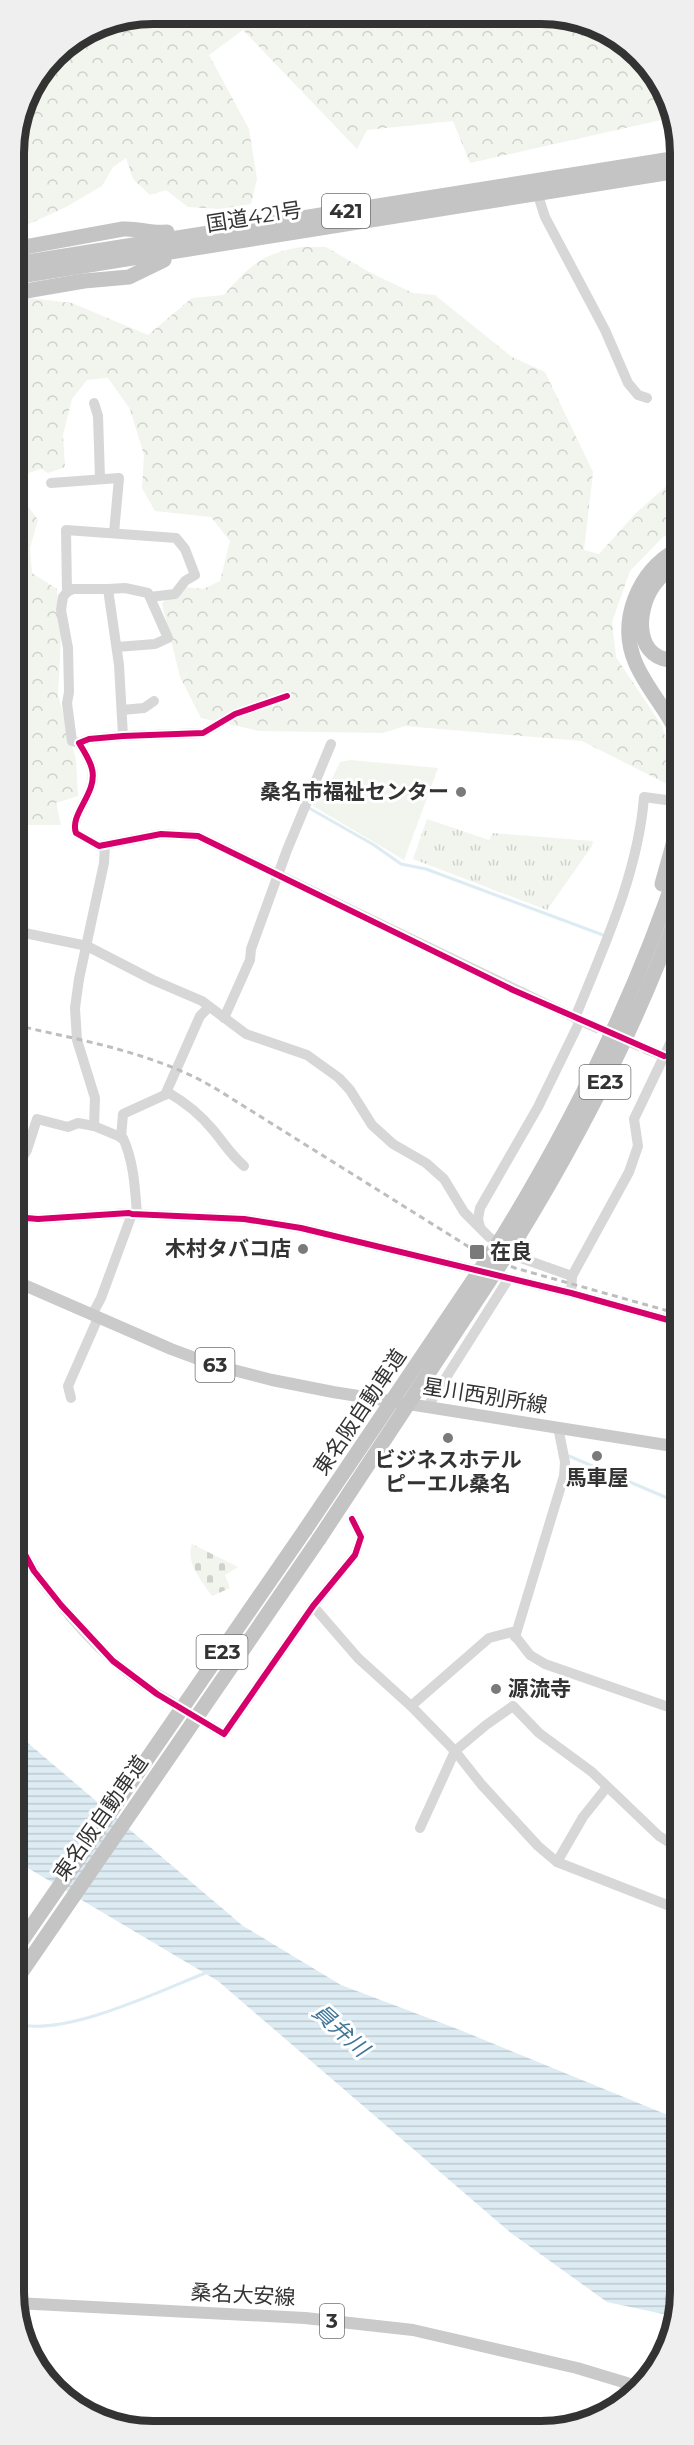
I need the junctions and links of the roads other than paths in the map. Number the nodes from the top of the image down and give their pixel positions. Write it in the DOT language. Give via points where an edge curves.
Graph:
graph roads {
  1 [pos="670,160"];
  2 [pos="670,172"];
  3 [pos="535,188"];
  4 [pos="186,243"];
  5 [pos="24,247"];
  6 [pos="67,256"];
  7 [pos="24,262"];
  8 [pos="147,262"];
  9 [pos="24,276"];
  10 [pos="24,291"];
  11 [pos="647,398"];
  12 [pos="94,403"];
  13 [pos="100,478"];
  14 [pos="51,483"];
  15 [pos="114,533"];
  16 [pos="670,555"];
  17 [pos="670,569"];
  18 [pos="108,589"];
  19 [pos="67,592"];
  20 [pos="150,597"];
  21 [pos="117,647"];
  22 [pos="670,660"];
  23 [pos="287,696"];
  24 [pos="154,701"];
  25 [pos="122,710"];
  26 [pos="670,719"];
  27 [pos="123,736"];
  28 [pos="79,743"];
  29 [pos="331,744"];
  30 [pos="666,800"];
  31 [pos="105,845"];
  32 [pos="670,870"];
  33 [pos="278,875"];
  34 [pos="670,897"];
  35 [pos="670,926"];
  36 [pos="24,933"];
  37 [pos="670,933"];
  38 [pos="87,946"];
  39 [pos="653,959"];
  40 [pos="209,1007"];
  41 [pos="224,1018"];
  42 [pos="582,1021"];
  43 [pos="670,1048"];
  44 [pos="646,1049"];
  45 [pos="664,1056"];
  46 [pos="165,1095"];
  47 [pos="94,1126"];
  48 [pos="121,1138"];
  49 [pos="24,1155"];
  50 [pos="244,1166"];
  51 [pos="134,1214"];
  52 [pos="24,1218"];
  53 [pos="481,1227"];
  54 [pos="507,1242"];
  55 [pos="572,1276"];
  56 [pos="509,1278"];
  57 [pos="24,1285"];
  58 [pos="572,1293"];
  59 [pos="95,1317"];
  60 [pos="670,1320"];
  61 [pos="71,1398"];
  62 [pos="428,1406"];
  63 [pos="558,1427"];
  64 [pos="670,1446"];
  65 [pos="352,1519"];
  66 [pos="24,1553"];
  67 [pos="313,1606"];
  68 [pos="514,1637"];
  69 [pos="172,1702"];
  70 [pos="411,1706"];
  71 [pos="670,1708"];
  72 [pos="209,1725"];
  73 [pos="455,1751"];
  74 [pos="145,1777"];
  75 [pos="607,1787"];
  76 [pos="420,1828"];
  77 [pos="670,1844"];
  78 [pos="557,1862"];
  79 [pos="670,1906"];
  80 [pos="24,1938"];
  81 [pos="24,1967"];
  82 [pos="25,2305"];
  83 [pos="626,2383"];
  84 [pos="630,2384"];
  85 [pos="624,2390"];
  1 -- 3 [label="highway, 国道421号 / 421"];
  2 -- 3 [label="highway, 国道421号 / 421"];
  3 -- 4 [label="highway, 国道421号 / 421"];
  3 -- 11 [label="street" via="545,217 628,383 638,395"];
  4 -- 5 [label="highway" via="177,231 153,234 123,228"];
  4 -- 6 [label="highway, 国道421号 / 421"];
  4 -- 8 [label="highway, 国道421号 / 421"];
  6 -- 7 [label="highway, 国道421号 / 421"];
  6 -- 8 [label="highway" via="84,258 137,250"];
  8 -- 9 [label="highway, 国道421号 / 421"];
  8 -- 10 [label="highway" via="129,277"];
  12 -- 13 [label="street"];
  13 -- 14 [label="street"];
  13 -- 15 [label="street" via="119,478"];
  15 -- 19 [label="street" via="66,530"];
  15 -- 20 [label="street" via="176,538 185,549 195,576 175,594"];
  16 -- 26 [label="highway" via="652,569 639,587 629,630 635,662"];
  17 -- 22 [label="highway" via="653,586 641,618 649,649"];
  18 -- 19 [label="street"];
  18 -- 20 [label="street" via="144,591"];
  18 -- 21 [label="street"];
  19 -- 28 [label="street" via="61,610 68,648 67,703 72,741"];
  20 -- 21 [label="street" via="168,638 155,644"];
  21 -- 25 [label="street"];
  23 -- 27 [label="street" via="235,714 203,733"];
  24 -- 25 [label="street" via="144,708"];
  25 -- 27 [label="street"];
  27 -- 28 [label="street"];
  28 -- 31 [label="street" via="93,772 91,789 74,828 93,844"];
  29 -- 33 [label="street"];
  30 -- 42 [label="street" via="644,793 642,823"];
  31 -- 33 [label="street" via="160,834 198,837"];
  31 -- 38 [label="street"];
  32 -- 39 [label="highway"];
  33 -- 41 [label="street" via="250,960"];
  33 -- 42 [label="street"];
  34 -- 39 [label="highway, 東名阪自動車道 / E23"];
  35 -- 39 [label="highway, 東名阪自動車道 / E23"];
  36 -- 38 [label="street"];
  37 -- 39 [label="highway"];
  38 -- 40 [label="street"];
  38 -- 47 [label="street" via="77,988 75,1027 95,1098"];
  39 -- 54 [label="highway, 東名阪自動車道 / E23"];
  40 -- 41 [label="street"];
  40 -- 46 [label="street" via="200,1016"];
  41 -- 53 [label="street" via="246,1034 307,1055 339,1078 372,1125 393,1144 436,1171 464,1212"];
  42 -- 53 [label="street" via="480,1208"];
  43 -- 45 [label="street"];
  44 -- 45 [label="street"];
  45 -- 55 [label="street" via="634,1119 638,1146 629,1172"];
  46 -- 48 [label="street" via="123,1114"];
  46 -- 50 [label="street" via="169,1093 194,1109"];
  47 -- 48 [label="street"];
  47 -- 49 [label="street" via="78,1123 68,1127 37,1119"];
  48 -- 51 [label="street" via="134,1174"];
  51 -- 52 [label="street"];
  51 -- 56 [label="street" via="244,1220 301,1228"];
  51 -- 59 [label="street"];
  53 -- 55 [label="street" via="518,1257"];
  54 -- 74 [label="highway, 東名阪自動車道 / E23, bridge" via="305,1530"];
  54 -- 74 [label="highway, 東名阪自動車道 / E23, bridge" via="319,1539"];
  55 -- 58 [label="street"];
  56 -- 58 [label="street"];
  56 -- 62 [label="street"];
  57 -- 59 [label="main road, 星川西別所線 / 63"];
  58 -- 60 [label="street"];
  59 -- 61 [label="street" via="68,1386"];
  59 -- 62 [label="main road, 星川西別所線 / 63" via="203,1361 249,1374"];
  62 -- 63 [label="main road, 星川西別所線 / 63"];
  63 -- 64 [label="main road, 星川西別所線 / 63"];
  63 -- 68 [label="street" via="564,1476"];
  65 -- 67 [label="street" via="361,1537 355,1555"];
  66 -- 69 [label="street" via="61,1605 113,1661"];
  67 -- 70 [label="street" via="358,1658"];
  67 -- 72 [label="street" via="224,1734"];
  68 -- 70 [label="street" via="512,1632 489,1638"];
  68 -- 71 [label="street" via="530,1655 545,1664"];
  70 -- 73 [label="street"];
  73 -- 75 [label="street" via="513,1706 539,1733"];
  73 -- 76 [label="street"];
  73 -- 78 [label="street" via="481,1784"];
  74 -- 80 [label="highway, 東名阪自動車道 / E23"];
  74 -- 81 [label="highway, 東名阪自動車道 / E23"];
  75 -- 77 [label="street"];
  75 -- 78 [label="street" via="583,1817"];
  78 -- 79 [label="street"];
  82 -- 83 [label="main road, 桑名大安線 / 3" via="305,2318 413,2330"];
  83 -- 84 [label="main road, 桑名大安線 / 3"];
  83 -- 85 [label="street"];
}
